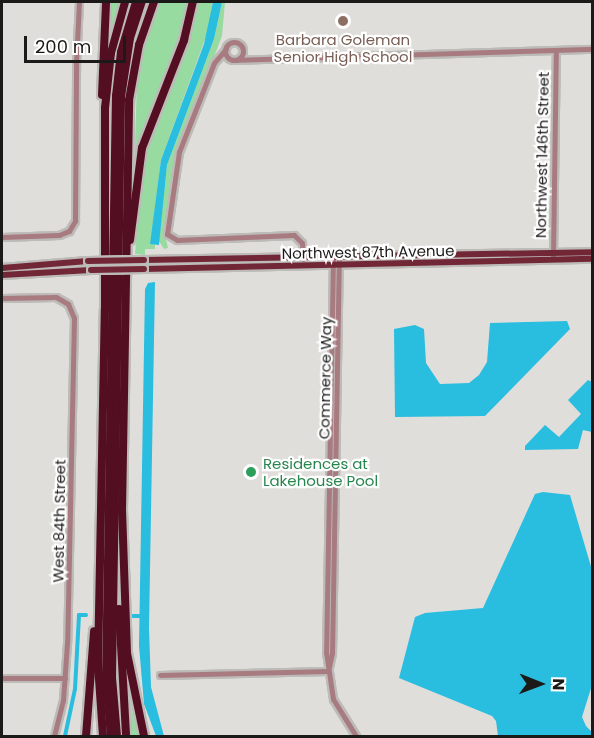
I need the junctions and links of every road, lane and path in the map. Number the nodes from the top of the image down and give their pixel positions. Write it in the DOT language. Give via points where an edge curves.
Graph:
graph roads {
  1 [pos="79,2"];
  2 [pos="106,2"];
  3 [pos="125,2"];
  4 [pos="136,2"];
  5 [pos="142,2"];
  6 [pos="154,2"];
  7 [pos="193,2"];
  8 [pos="226,49"];
  9 [pos="243,49"];
  10 [pos="592,49"];
  11 [pos="556,51"];
  12 [pos="253,59"];
  13 [pos="232,60"];
  14 [pos="214,63"];
  15 [pos="105,108"];
  16 [pos="2,237"];
  17 [pos="592,252"];
  18 [pos="127,254"];
  19 [pos="553,256"];
  20 [pos="303,259"];
  21 [pos="592,259"];
  22 [pos="336,262"];
  23 [pos="276,266"];
  24 [pos="2,268"];
  25 [pos="2,275"];
  26 [pos="2,298"];
  27 [pos="121,547"];
  28 [pos="99,594"];
  29 [pos="328,671"];
  30 [pos="160,675"];
  31 [pos="2,678"];
  32 [pos="65,678"];
  33 [pos="54,736"];
  34 [pos="86,736"];
  35 [pos="103,736"];
  36 [pos="111,736"];
  37 [pos="117,736"];
  38 [pos="126,736"];
  39 [pos="144,736"];
  40 [pos="356,736"];
  1 -- 16 [label="street" via="74,223 67,232 56,236"];
  2 -- 15 [label="highway" via="101,91"];
  3 -- 15 [label="highway" via="111,53"];
  4 -- 36 [label="highway" via="121,52 116,96 106,680"];
  5 -- 37 [label="highway" via="129,45 121,105 111,678"];
  6 -- 18 [label="highway" via="139,45 130,92"];
  7 -- 18 [label="highway" via="184,40 142,148"];
  8 -- 9 [label="street" via="236,43"];
  8 -- 13 [label="street"];
  8 -- 14 [label="street"];
  9 -- 12 [label="street"];
  9 -- 13 [label="street" via="241,57"];
  10 -- 11 [label="street"];
  11 -- 12 [label="street"];
  11 -- 19 [label="street, Northwest 146th Street"];
  12 -- 13 [label="street"];
  13 -- 14 [label="street" via="221,58"];
  14 -- 20 [label="street" via="179,152 167,234 177,240 294,236 302,243"];
  15 -- 28 [label="highway"];
  17 -- 19 [label="main road, Northwest 87th Avenue"];
  18 -- 27 [label="highway"];
  19 -- 21 [label="main road, Northwest 87th Avenue"];
  19 -- 22 [label="main road, Northwest 87th Avenue"];
  19 -- 22 [label="main road, Northwest 87th Avenue" via="385,257"];
  20 -- 22 [label="main road, Northwest 87th Avenue"];
  20 -- 23 [label="main road"];
  20 -- 24 [label="main road, Northwest 87th Avenue, bridge" via="88,261"];
  22 -- 23 [label="main road, Northwest 87th Avenue"];
  22 -- 29 [label="street, Commerce Way"];
  23 -- 25 [label="main road, Northwest 87th Avenue, bridge"];
  26 -- 32 [label="street, West 84th Street" via="51,296 70,306 75,321"];
  27 -- 38 [label="highway" via="119,637"];
  27 -- 39 [label="highway" via="127,653"];
  28 -- 34 [label="highway"];
  28 -- 35 [label="highway" via="98,684"];
  29 -- 30 [label="street"];
  29 -- 40 [label="street, Commerce Way" via="333,699"];
  31 -- 32 [label="street"];
  32 -- 33 [label="street, West 84th Street"];
}
